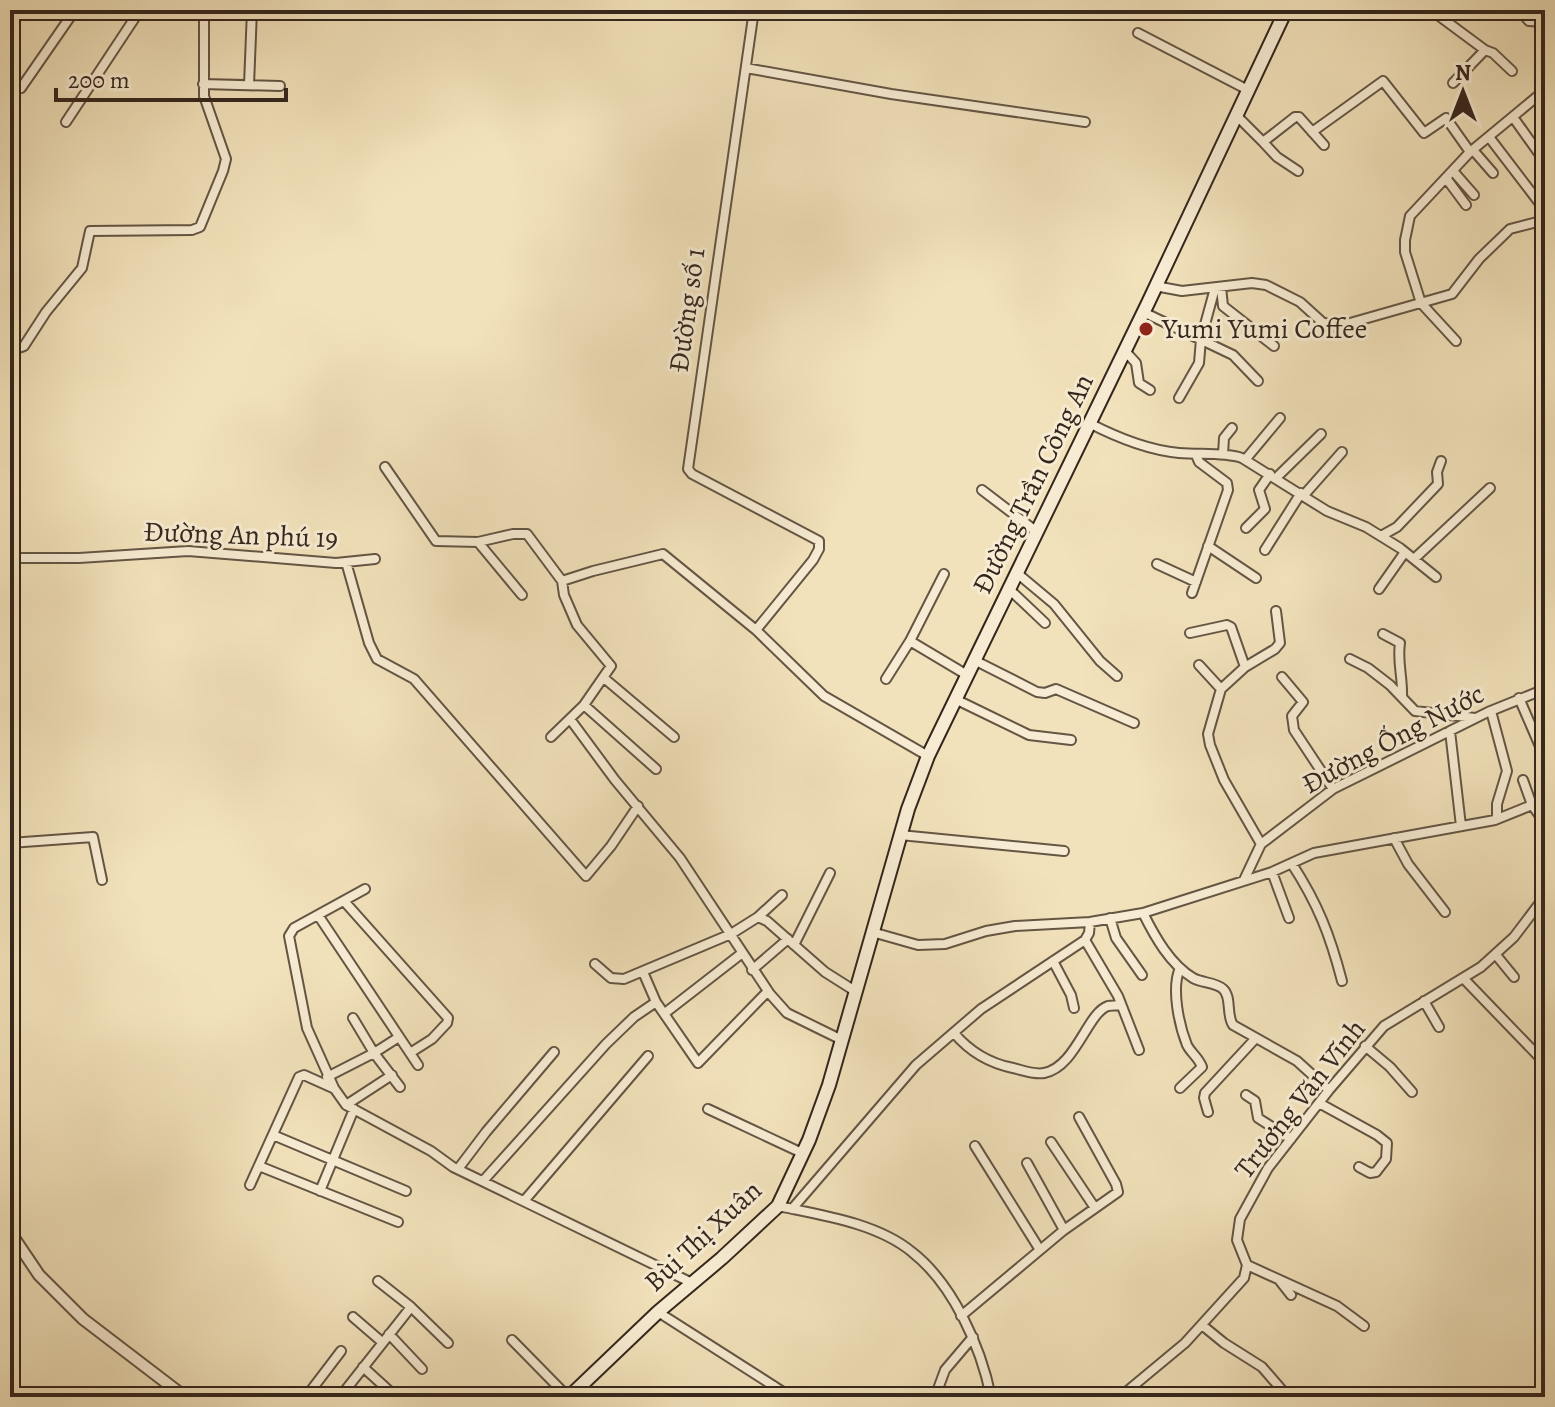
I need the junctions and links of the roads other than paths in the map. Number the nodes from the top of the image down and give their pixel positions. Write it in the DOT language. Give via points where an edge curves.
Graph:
graph roads {
  1 [pos="75,10"];
  2 [pos="140,10"];
  3 [pos="204,10"];
  4 [pos="252,10"];
  5 [pos="754,10"];
  6 [pos="1286,10"];
  7 [pos="1431,10"];
  8 [pos="1519,10"];
  9 [pos="1545,22"];
  10 [pos="1138,33"];
  11 [pos="1485,50"];
  12 [pos="746,68"];
  13 [pos="1512,71"];
  14 [pos="1453,83"];
  15 [pos="203,84"];
  16 [pos="249,85"];
  17 [pos="280,86"];
  18 [pos="21,88"];
  19 [pos="1248,90"];
  20 [pos="1545,90"];
  21 [pos="1236,115"];
  22 [pos="1513,117"];
  23 [pos="66,122"];
  24 [pos="1085,122"];
  25 [pos="1312,132"];
  26 [pos="1489,137"];
  27 [pos="1263,142"];
  28 [pos="1324,145"];
  29 [pos="1472,151"];
  30 [pos="1545,162"];
  31 [pos="1298,171"];
  32 [pos="1493,173"];
  33 [pos="1450,175"];
  34 [pos="1474,195"];
  35 [pos="1466,205"];
  36 [pos="1541,205"];
  37 [pos="1545,220"];
  38 [pos="1155,286"];
  39 [pos="1218,287"];
  40 [pos="1421,303"];
  41 [pos="1143,312"];
  42 [pos="1201,339"];
  43 [pos="1456,341"];
  44 [pos="1274,346"];
  45 [pos="11,349"];
  46 [pos="1125,351"];
  47 [pos="1258,381"];
  48 [pos="1150,390"];
  49 [pos="1179,398"];
  50 [pos="1280,418"];
  51 [pos="1089,423"];
  52 [pos="1232,428"];
  53 [pos="1321,434"];
  54 [pos="1342,452"];
  55 [pos="1223,454"];
  56 [pos="1196,455"];
  57 [pos="1245,460"];
  58 [pos="1441,461"];
  59 [pos="385,467"];
  60 [pos="1273,476"];
  61 [pos="1490,488"];
  62 [pos="982,490"];
  63 [pos="1302,494"];
  64 [pos="1246,528"];
  65 [pos="1037,532"];
  66 [pos="1381,536"];
  67 [pos="478,542"];
  68 [pos="1208,546"];
  69 [pos="1265,550"];
  70 [pos="1405,552"];
  71 [pos="10,558"];
  72 [pos="375,559"];
  73 [pos="1414,559"];
  74 [pos="346,562"];
  75 [pos="1157,564"];
  76 [pos="1017,573"];
  77 [pos="944,574"];
  78 [pos="1436,577"];
  79 [pos="1256,578"];
  80 [pos="562,581"];
  81 [pos="1196,582"];
  82 [pos="1009,589"];
  83 [pos="1379,589"];
  84 [pos="1192,593"];
  85 [pos="522,595"];
  86 [pos="1276,611"];
  87 [pos="1045,623"];
  88 [pos="759,627"];
  89 [pos="1190,633"];
  90 [pos="1383,634"];
  91 [pos="910,641"];
  92 [pos="1350,659"];
  93 [pos="974,660"];
  94 [pos="1199,665"];
  95 [pos="1245,667"];
  96 [pos="967,675"];
  97 [pos="1117,676"];
  98 [pos="1282,677"];
  99 [pos="604,678"];
  100 [pos="886,679"];
  101 [pos="1221,689"];
  102 [pos="1545,689"];
  103 [pos="1402,697"];
  104 [pos="1519,698"];
  105 [pos="955,699"];
  106 [pos="584,705"];
  107 [pos="1491,711"];
  108 [pos="1476,718"];
  109 [pos="570,719"];
  110 [pos="1134,723"];
  111 [pos="1450,731"];
  112 [pos="551,737"];
  113 [pos="674,737"];
  114 [pos="1071,740"];
  115 [pos="928,756"];
  116 [pos="1545,758"];
  117 [pos="656,769"];
  118 [pos="1523,780"];
  119 [pos="1333,789"];
  120 [pos="1545,799"];
  121 [pos="1532,805"];
  122 [pos="638,806"];
  123 [pos="1497,819"];
  124 [pos="1545,823"];
  125 [pos="1461,826"];
  126 [pos="900,835"];
  127 [pos="1394,838"];
  128 [pos="10,843"];
  129 [pos="1261,844"];
  130 [pos="1064,851"];
  131 [pos="1292,864"];
  132 [pos="1272,872"];
  133 [pos="830,873"];
  134 [pos="102,880"];
  135 [pos="1244,880"];
  136 [pos="365,889"];
  137 [pos="782,895"];
  138 [pos="1545,896"];
  139 [pos="344,901"];
  140 [pos="1445,912"];
  141 [pos="1143,913"];
  142 [pos="318,915"];
  143 [pos="758,917"];
  144 [pos="1110,918"];
  145 [pos="1289,918"];
  146 [pos="1090,922"];
  147 [pos="872,932"];
  148 [pos="731,934"];
  149 [pos="1085,940"];
  150 [pos="791,942"];
  151 [pos="741,954"];
  152 [pos="1496,955"];
  153 [pos="1053,961"];
  154 [pos="595,964"];
  155 [pos="1180,968"];
  156 [pos="752,970"];
  157 [pos="643,972"];
  158 [pos="1142,975"];
  159 [pos="1514,977"];
  160 [pos="1464,979"];
  161 [pos="1342,981"];
  162 [pos="768,991"];
  163 [pos="855,991"];
  164 [pos="1424,1001"];
  165 [pos="656,1002"];
  166 [pos="1121,1005"];
  167 [pos="1074,1008"];
  168 [pos="665,1013"];
  169 [pos="353,1018"];
  170 [pos="1439,1027"];
  171 [pos="954,1033"];
  172 [pos="399,1037"];
  173 [pos="1255,1039"];
  174 [pos="842,1040"];
  175 [pos="1365,1046"];
  176 [pos="1139,1050"];
  177 [pos="554,1052"];
  178 [pos="374,1053"];
  179 [pos="410,1053"];
  180 [pos="648,1056"];
  181 [pos="1545,1063"];
  182 [pos="418,1065"];
  183 [pos="392,1075"];
  184 [pos="327,1077"];
  185 [pos="400,1087"];
  186 [pos="334,1088"];
  187 [pos="1180,1088"];
  188 [pos="1329,1090"];
  189 [pos="1412,1092"];
  190 [pos="1246,1095"];
  191 [pos="1319,1103"];
  192 [pos="350,1107"];
  193 [pos="708,1109"];
  194 [pos="1208,1112"];
  195 [pos="1079,1117"];
  196 [pos="273,1135"];
  197 [pos="1291,1139"];
  198 [pos="1051,1142"];
  199 [pos="975,1146"];
  200 [pos="802,1153"];
  201 [pos="332,1160"];
  202 [pos="1027,1163"];
  203 [pos="259,1166"];
  204 [pos="1359,1167"];
  205 [pos="458,1169"];
  206 [pos="483,1181"];
  207 [pos="250,1185"];
  208 [pos="320,1191"];
  209 [pos="406,1191"];
  210 [pos="524,1201"];
  211 [pos="778,1206"];
  212 [pos="1095,1208"];
  213 [pos="792,1209"];
  214 [pos="398,1222"];
  215 [pos="1064,1230"];
  216 [pos="10,1232"];
  217 [pos="1040,1250"];
  218 [pos="1247,1265"];
  219 [pos="378,1281"];
  220 [pos="1279,1281"];
  221 [pos="690,1282"];
  222 [pos="1291,1295"];
  223 [pos="411,1307"];
  224 [pos="658,1312"];
  225 [pos="961,1316"];
  226 [pos="353,1317"];
  227 [pos="1202,1325"];
  228 [pos="1364,1326"];
  229 [pos="389,1334"];
  230 [pos="973,1337"];
  231 [pos="512,1340"];
  232 [pos="382,1342"];
  233 [pos="448,1343"];
  234 [pos="341,1351"];
  235 [pos="363,1367"];
  236 [pos="422,1369"];
  237 [pos="774,1386"];
  238 [pos="185,1397"];
  239 [pos="306,1397"];
  240 [pos="340,1397"];
  241 [pos="396,1397"];
  242 [pos="568,1397"];
  243 [pos="764,1397"];
  244 [pos="791,1397"];
  245 [pos="935,1397"];
  246 [pos="991,1397"];
  247 [pos="1120,1397"];
  248 [pos="1288,1397"];
  1 -- 18 [label="street"];
  2 -- 23 [label="street"];
  3 -- 15 [label="street"];
  4 -- 16 [label="street"];
  5 -- 12 [label="street, Đường số 1"];
  6 -- 19 [label="main road, Đường Trần Công An"];
  7 -- 11 [label="street"];
  8 -- 9 [label="street" via="1529,21"];
  10 -- 19 [label="street"];
  11 -- 13 [label="street"];
  11 -- 14 [label="street"];
  12 -- 24 [label="street"];
  12 -- 88 [label="street, Đường số 1" via="688,469 819,541 813,560"];
  15 -- 16 [label="street"];
  15 -- 45 [label="street" via="226,159 200,227 90,231 82,268 24,346"];
  16 -- 17 [label="street"];
  19 -- 21 [label="main road, Đường Trần Công An"];
  20 -- 22 [label="street"];
  21 -- 27 [label="street"];
  21 -- 38 [label="main road, Đường Trần Công An"];
  22 -- 26 [label="street"];
  22 -- 30 [label="street"];
  25 -- 27 [label="street" via="1297,117"];
  25 -- 28 [label="street"];
  25 -- 29 [label="street" via="1383,81 1424,133 1447,119"];
  26 -- 29 [label="street"];
  26 -- 36 [label="street"];
  27 -- 31 [label="street"];
  29 -- 32 [label="street"];
  29 -- 33 [label="street"];
  33 -- 34 [label="street"];
  33 -- 35 [label="street"];
  33 -- 40 [label="street" via="1407,222 1405,252"];
  37 -- 40 [label="street" via="1510,229 1452,294"];
  38 -- 39 [label="street" via="1182,291"];
  38 -- 41 [label="main road, Đường Trần Công An"];
  39 -- 40 [label="street" via="1266,285 1336,327"];
  39 -- 42 [label="street"];
  39 -- 44 [label="street" via="1223,306"];
  40 -- 43 [label="street"];
  41 -- 42 [label="street"];
  41 -- 46 [label="main road, Đường Trần Công An"];
  42 -- 47 [label="street" via="1233,355"];
  42 -- 49 [label="street" via="1199,363"];
  46 -- 48 [label="street" via="1136,363 1139,383"];
  46 -- 51 [label="main road, Đường Trần Công An"];
  50 -- 57 [label="street"];
  51 -- 56 [label="street" via="1146,448"];
  51 -- 65 [label="main road, Đường Trần Công An"];
  52 -- 55 [label="street" via="1224,438"];
  53 -- 60 [label="street"];
  54 -- 63 [label="street"];
  55 -- 56 [label="street"];
  55 -- 57 [label="street"];
  56 -- 68 [label="street" via="1228,490"];
  57 -- 60 [label="street"];
  58 -- 66 [label="street" via="1438,484 1397,527"];
  59 -- 67 [label="street" via="436,541"];
  60 -- 63 [label="street"];
  60 -- 64 [label="street" via="1259,490 1265,509"];
  61 -- 73 [label="street"];
  62 -- 65 [label="street"];
  63 -- 66 [label="street"];
  63 -- 69 [label="street"];
  65 -- 76 [label="main road, Đường Trần Công An"];
  66 -- 70 [label="street"];
  67 -- 80 [label="street" via="527,534"];
  67 -- 85 [label="street"];
  68 -- 79 [label="street"];
  68 -- 81 [label="street"];
  70 -- 73 [label="street"];
  70 -- 83 [label="street"];
  71 -- 74 [label="street, Đường An phú 19" via="188,551"];
  72 -- 74 [label="street, Đường An phú 19"];
  73 -- 78 [label="street"];
  74 -- 122 [label="street" via="377,659 414,679 586,876"];
  75 -- 81 [label="street"];
  76 -- 82 [label="main road, Đường Trần Công An"];
  76 -- 97 [label="street" via="1054,604"];
  77 -- 91 [label="street"];
  80 -- 88 [label="street" via="663,554"];
  80 -- 99 [label="street" via="577,625 611,663"];
  81 -- 84 [label="street"];
  82 -- 87 [label="street"];
  82 -- 93 [label="main road, Đường Trần Công An"];
  86 -- 95 [label="street" via="1280,643"];
  88 -- 115 [label="street" via="824,696"];
  89 -- 95 [label="street" via="1223,624 1231,627"];
  90 -- 103 [label="street" via="1400,643"];
  91 -- 96 [label="street"];
  91 -- 100 [label="street"];
  92 -- 103 [label="street"];
  93 -- 96 [label="main road, Đường Trần Công An"];
  93 -- 110 [label="street" via="1037,692 1056,689"];
  94 -- 101 [label="street"];
  95 -- 101 [label="street"];
  96 -- 105 [label="main road, Đường Trần Công An"];
  98 -- 119 [label="street" via="1303,702 1292,716 1294,730"];
  99 -- 106 [label="street"];
  99 -- 113 [label="street"];
  101 -- 129 [label="street" via="1208,738 1224,780"];
  102 -- 104 [label="street, Đường Ống Nước"];
  103 -- 108 [label="street" via="1415,711"];
  104 -- 107 [label="street, Đường Ống Nước"];
  104 -- 116 [label="street"];
  105 -- 114 [label="street" via="1029,735"];
  105 -- 115 [label="main road, Đường Trần Công An"];
  106 -- 109 [label="street"];
  106 -- 117 [label="street"];
  107 -- 108 [label="street, Đường Ống Nước"];
  107 -- 123 [label="street" via="1507,771"];
  108 -- 111 [label="street, Đường Ống Nước"];
  109 -- 112 [label="street"];
  109 -- 122 [label="street"];
  111 -- 119 [label="street, Đường Ống Nước"];
  111 -- 125 [label="street"];
  115 -- 126 [label="main road, Đường Trần Công An"];
  118 -- 121 [label="street"];
  119 -- 129 [label="street, Đường Ống Nước"];
  120 -- 121 [label="street"];
  121 -- 123 [label="street"];
  121 -- 124 [label="street"];
  122 -- 148 [label="street"];
  123 -- 125 [label="street"];
  125 -- 127 [label="street"];
  126 -- 130 [label="street"];
  126 -- 147 [label="main road, Đường Trần Công An"];
  127 -- 131 [label="street" via="1314,853"];
  127 -- 140 [label="street"];
  128 -- 134 [label="street" via="93,837"];
  129 -- 135 [label="street, Đường Ống Nước"];
  131 -- 132 [label="street"];
  131 -- 161 [label="street" via="1316,900"];
  132 -- 135 [label="street"];
  132 -- 145 [label="street"];
  133 -- 150 [label="street"];
  135 -- 141 [label="street"];
  136 -- 139 [label="street"];
  137 -- 143 [label="street"];
  138 -- 152 [label="street, Trương Văn Vĩnh"];
  139 -- 142 [label="street"];
  139 -- 179 [label="street" via="448,1018 432,1039"];
  141 -- 144 [label="street"];
  141 -- 155 [label="street"];
  142 -- 172 [label="street"];
  142 -- 184 [label="street" via="289,936 307,1028"];
  143 -- 148 [label="street"];
  143 -- 150 [label="street"];
  144 -- 146 [label="street"];
  144 -- 158 [label="street" via="1116,938"];
  146 -- 147 [label="street" via="1015,926 931,945"];
  146 -- 149 [label="street"];
  147 -- 163 [label="main road, Đường Trần Công An"];
  148 -- 151 [label="street"];
  148 -- 157 [label="street"];
  149 -- 153 [label="street"];
  149 -- 166 [label="street"];
  150 -- 156 [label="street"];
  150 -- 163 [label="street"];
  151 -- 156 [label="street"];
  151 -- 168 [label="street"];
  152 -- 159 [label="street"];
  152 -- 160 [label="street, Trương Văn Vĩnh"];
  153 -- 167 [label="street"];
  153 -- 171 [label="street"];
  154 -- 157 [label="street" via="616,979"];
  155 -- 173 [label="street" via="1197,981 1221,987 1230,1021"];
  155 -- 187 [label="street" via="1176,998 1187,1046 1202,1067"];
  156 -- 162 [label="street"];
  157 -- 165 [label="street"];
  160 -- 164 [label="street, Trương Văn Vĩnh"];
  160 -- 181 [label="street"];
  162 -- 168 [label="street" via="700,1063"];
  162 -- 174 [label="street" via="787,1013"];
  163 -- 174 [label="main road, Bùi Thị Xuân"];
  164 -- 170 [label="street"];
  164 -- 175 [label="street, Trương Văn Vĩnh" via="1384,1026"];
  165 -- 168 [label="street"];
  165 -- 206 [label="street" via="606,1044"];
  166 -- 171 [label="street" via="1101,1011 1080,1045 1048,1072 982,1058"];
  166 -- 176 [label="street"];
  169 -- 178 [label="street"];
  171 -- 213 [label="street" via="916,1065"];
  172 -- 178 [label="street"];
  172 -- 179 [label="street"];
  173 -- 188 [label="street" via="1297,1061"];
  173 -- 194 [label="street" via="1205,1093"];
  174 -- 200 [label="main road, Bùi Thị Xuân"];
  175 -- 188 [label="street, Trương Văn Vĩnh"];
  175 -- 189 [label="street"];
  177 -- 205 [label="street"];
  178 -- 183 [label="street"];
  178 -- 184 [label="street"];
  179 -- 182 [label="street"];
  180 -- 210 [label="street"];
  183 -- 185 [label="street"];
  183 -- 192 [label="street"];
  184 -- 186 [label="street"];
  186 -- 192 [label="street"];
  186 -- 196 [label="street" via="299,1077"];
  188 -- 191 [label="street, Trương Văn Vĩnh"];
  190 -- 197 [label="street" via="1255,1101 1258,1118"];
  191 -- 197 [label="street, Trương Văn Vĩnh"];
  191 -- 204 [label="street" via="1387,1143 1386,1159 1376,1172"];
  192 -- 201 [label="street"];
  192 -- 205 [label="street"];
  193 -- 200 [label="street"];
  195 -- 212 [label="street" via="1118,1189"];
  196 -- 201 [label="street"];
  196 -- 203 [label="street"];
  197 -- 218 [label="street, Trương Văn Vĩnh" via="1240,1219 1237,1240"];
  198 -- 212 [label="street"];
  199 -- 217 [label="street"];
  200 -- 211 [label="main road, Bùi Thị Xuân"];
  201 -- 208 [label="street"];
  201 -- 209 [label="street"];
  202 -- 215 [label="street"];
  203 -- 207 [label="street"];
  203 -- 208 [label="street"];
  205 -- 206 [label="street"];
  206 -- 210 [label="street"];
  208 -- 214 [label="street"];
  210 -- 221 [label="street"];
  211 -- 213 [label="street"];
  211 -- 221 [label="main road, Bùi Thị Xuân"];
  212 -- 215 [label="street"];
  213 -- 225 [label="street" via="852,1223 912,1251"];
  215 -- 217 [label="street"];
  216 -- 238 [label="street" via="39,1275 83,1319"];
  217 -- 225 [label="street"];
  218 -- 220 [label="street"];
  218 -- 227 [label="street" via="1244,1278"];
  219 -- 223 [label="street"];
  220 -- 222 [label="street"];
  220 -- 228 [label="street" via="1337,1306"];
  221 -- 224 [label="main road, Bùi Thị Xuân"];
  223 -- 229 [label="street"];
  223 -- 233 [label="street"];
  224 -- 237 [label="street"];
  224 -- 242 [label="main road, Bùi Thị Xuân"];
  225 -- 230 [label="street"];
  226 -- 232 [label="street"];
  227 -- 247 [label="street"];
  227 -- 248 [label="street" via="1262,1367"];
  229 -- 232 [label="street"];
  229 -- 236 [label="street"];
  230 -- 245 [label="street" via="945,1370"];
  230 -- 246 [label="street"];
  231 -- 242 [label="street"];
  232 -- 235 [label="street"];
  234 -- 239 [label="street"];
  235 -- 240 [label="street"];
  235 -- 241 [label="street"];
  237 -- 243 [label="street"];
  237 -- 244 [label="street"];
}
